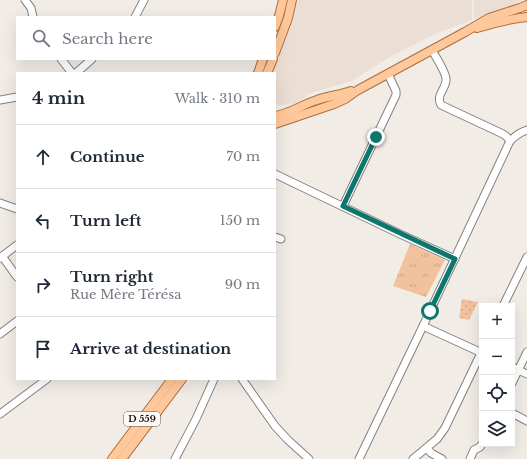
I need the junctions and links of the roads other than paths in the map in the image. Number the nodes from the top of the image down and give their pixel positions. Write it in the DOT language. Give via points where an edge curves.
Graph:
graph roads {
  1 [pos="25,0"];
  2 [pos="144,0"];
  3 [pos="283,0"];
  4 [pos="292,0"];
  5 [pos="527,5"];
  6 [pos="33,16"];
  7 [pos="136,16"];
  8 [pos="527,17"];
  9 [pos="276,24"];
  10 [pos="465,32"];
  11 [pos="276,50"];
  12 [pos="432,50"];
  13 [pos="62,60"];
  14 [pos="91,60"];
  15 [pos="263,60"];
  16 [pos="273,60"];
  17 [pos="71,72"];
  18 [pos="77,72"];
  19 [pos="258,72"];
  20 [pos="267,72"];
  21 [pos="388,74"];
  22 [pos="358,90"];
  23 [pos="16,97"];
  24 [pos="0,100"];
  25 [pos="276,116"];
  26 [pos="276,124"];
  27 [pos="527,130"];
  28 [pos="510,141"];
  29 [pos="276,174"];
  30 [pos="0,203"];
  31 [pos="343,206"];
  32 [pos="16,209"];
  33 [pos="16,246"];
  34 [pos="1,257"];
  35 [pos="527,257"];
  36 [pos="455,259"];
  37 [pos="16,276"];
  38 [pos="505,303"];
  39 [pos="16,322"];
  40 [pos="423,326"];
  41 [pos="0,334"];
  42 [pos="479,351"];
  43 [pos="527,352"];
  44 [pos="479,358"];
  45 [pos="515,369"];
  46 [pos="527,374"];
  47 [pos="45,380"];
  48 [pos="171,380"];
  49 [pos="181,380"];
  50 [pos="214,380"];
  51 [pos="243,380"];
  52 [pos="0,414"];
  53 [pos="515,415"];
  54 [pos="527,421"];
  55 [pos="480,447"];
  56 [pos="427,448"];
  57 [pos="112,459"];
  58 [pos="122,459"];
  59 [pos="175,459"];
  60 [pos="309,459"];
  61 [pos="359,459"];
  62 [pos="413,459"];
  63 [pos="442,459"];
  64 [pos="470,459"];
  1 -- 6 [label="street"];
  2 -- 7 [label="street"];
  3 -- 9 [label="main road"];
  4 -- 11 [label="main road"];
  5 -- 10 [label="main road" via="489,18"];
  8 -- 10 [label="main road"];
  10 -- 12 [label="main road"];
  12 -- 21 [label="main road"];
  12 -- 28 [label="street" via="446,79 439,98 441,105 503,134"];
  13 -- 17 [label="street"];
  14 -- 18 [label="street"];
  15 -- 19 [label="main road"];
  16 -- 20 [label="main road"];
  21 -- 22 [label="main road"];
  21 -- 31 [label="street" via="396,95"];
  22 -- 25 [label="main road" via="316,100"];
  22 -- 26 [label="main road" via="334,104"];
  23 -- 24 [label="street"];
  27 -- 28 [label="street"];
  28 -- 36 [label="street"];
  29 -- 31 [label="street"];
  30 -- 32 [label="street"];
  31 -- 36 [label="street"];
  33 -- 34 [label="street"];
  34 -- 37 [label="street"];
  35 -- 38 [label="street"];
  36 -- 40 [label="street"];
  39 -- 41 [label="street"];
  40 -- 42 [label="street"];
  40 -- 61 [label="street"];
  43 -- 45 [label="street"];
  44 -- 56 [label="street" via="445,428"];
  45 -- 46 [label="street"];
  47 -- 52 [label="street"];
  48 -- 57 [label="main road, D 559"];
  49 -- 58 [label="main road, D 559"];
  50 -- 59 [label="street"];
  51 -- 60 [label="street" via="278,429"];
  53 -- 54 [label="street"];
  55 -- 64 [label="street" via="474,450"];
  56 -- 62 [label="street"];
  56 -- 63 [label="street"];
}
